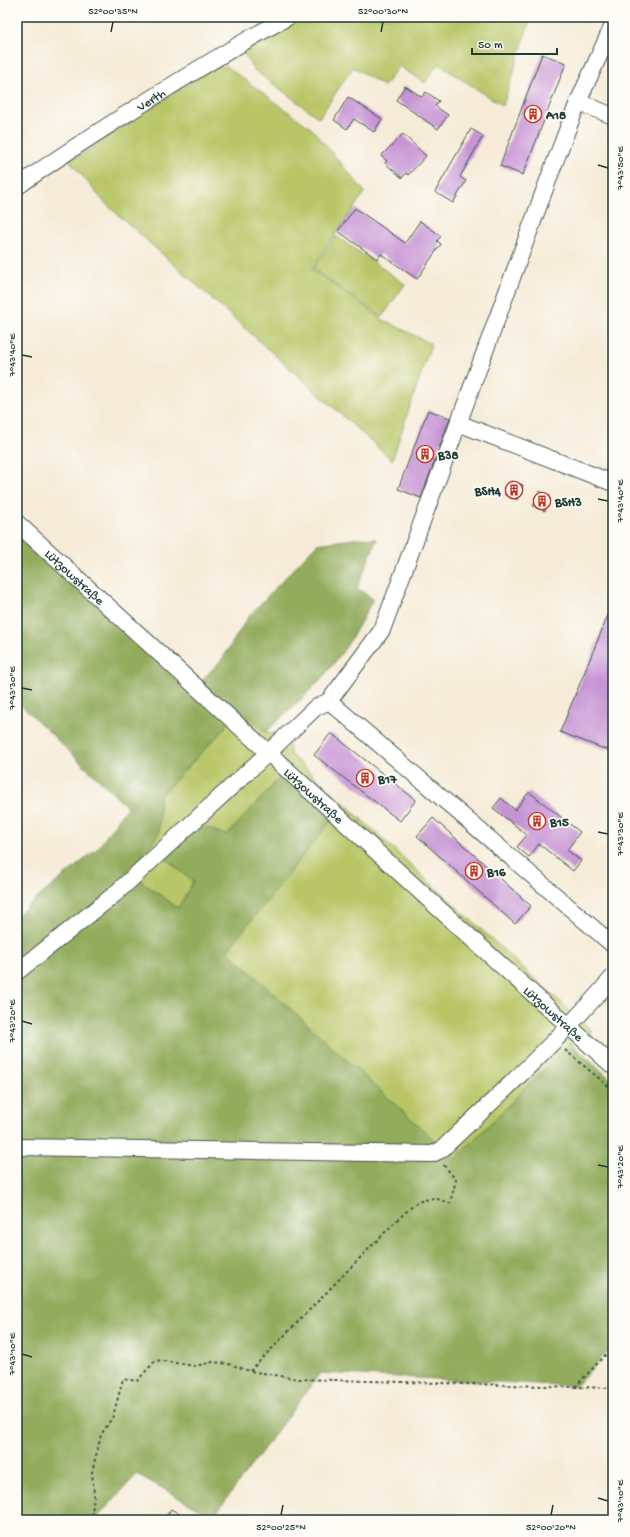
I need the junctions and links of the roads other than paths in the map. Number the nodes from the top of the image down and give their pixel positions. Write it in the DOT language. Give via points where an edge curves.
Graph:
graph roads {
  1 [pos="288,17"];
  2 [pos="613,25"];
  3 [pos="578,102"];
  4 [pos="613,116"];
  5 [pos="17,186"];
  6 [pos="458,423"];
  7 [pos="613,483"];
  8 [pos="17,523"];
  9 [pos="329,701"];
  10 [pos="268,753"];
  11 [pos="613,945"];
  12 [pos="17,972"];
  13 [pos="613,977"];
  14 [pos="570,1026"];
  15 [pos="613,1066"];
  16 [pos="17,1147"];
  1 -- 5 [label="street, Verth" via="213,60"];
  2 -- 3 [label="street"];
  3 -- 4 [label="street"];
  3 -- 6 [label="street"];
  6 -- 7 [label="street"];
  6 -- 9 [label="street" via="382,630"];
  8 -- 10 [label="street, Lützowstraße"];
  9 -- 10 [label="street" via="316,708"];
  9 -- 11 [label="street"];
  10 -- 12 [label="street" via="115,894"];
  10 -- 14 [label="street, Lützowstraße"];
  13 -- 14 [label="street"];
  14 -- 15 [label="street, Lützowstraße"];
  14 -- 16 [label="street" via="441,1150 432,1154"];
}
